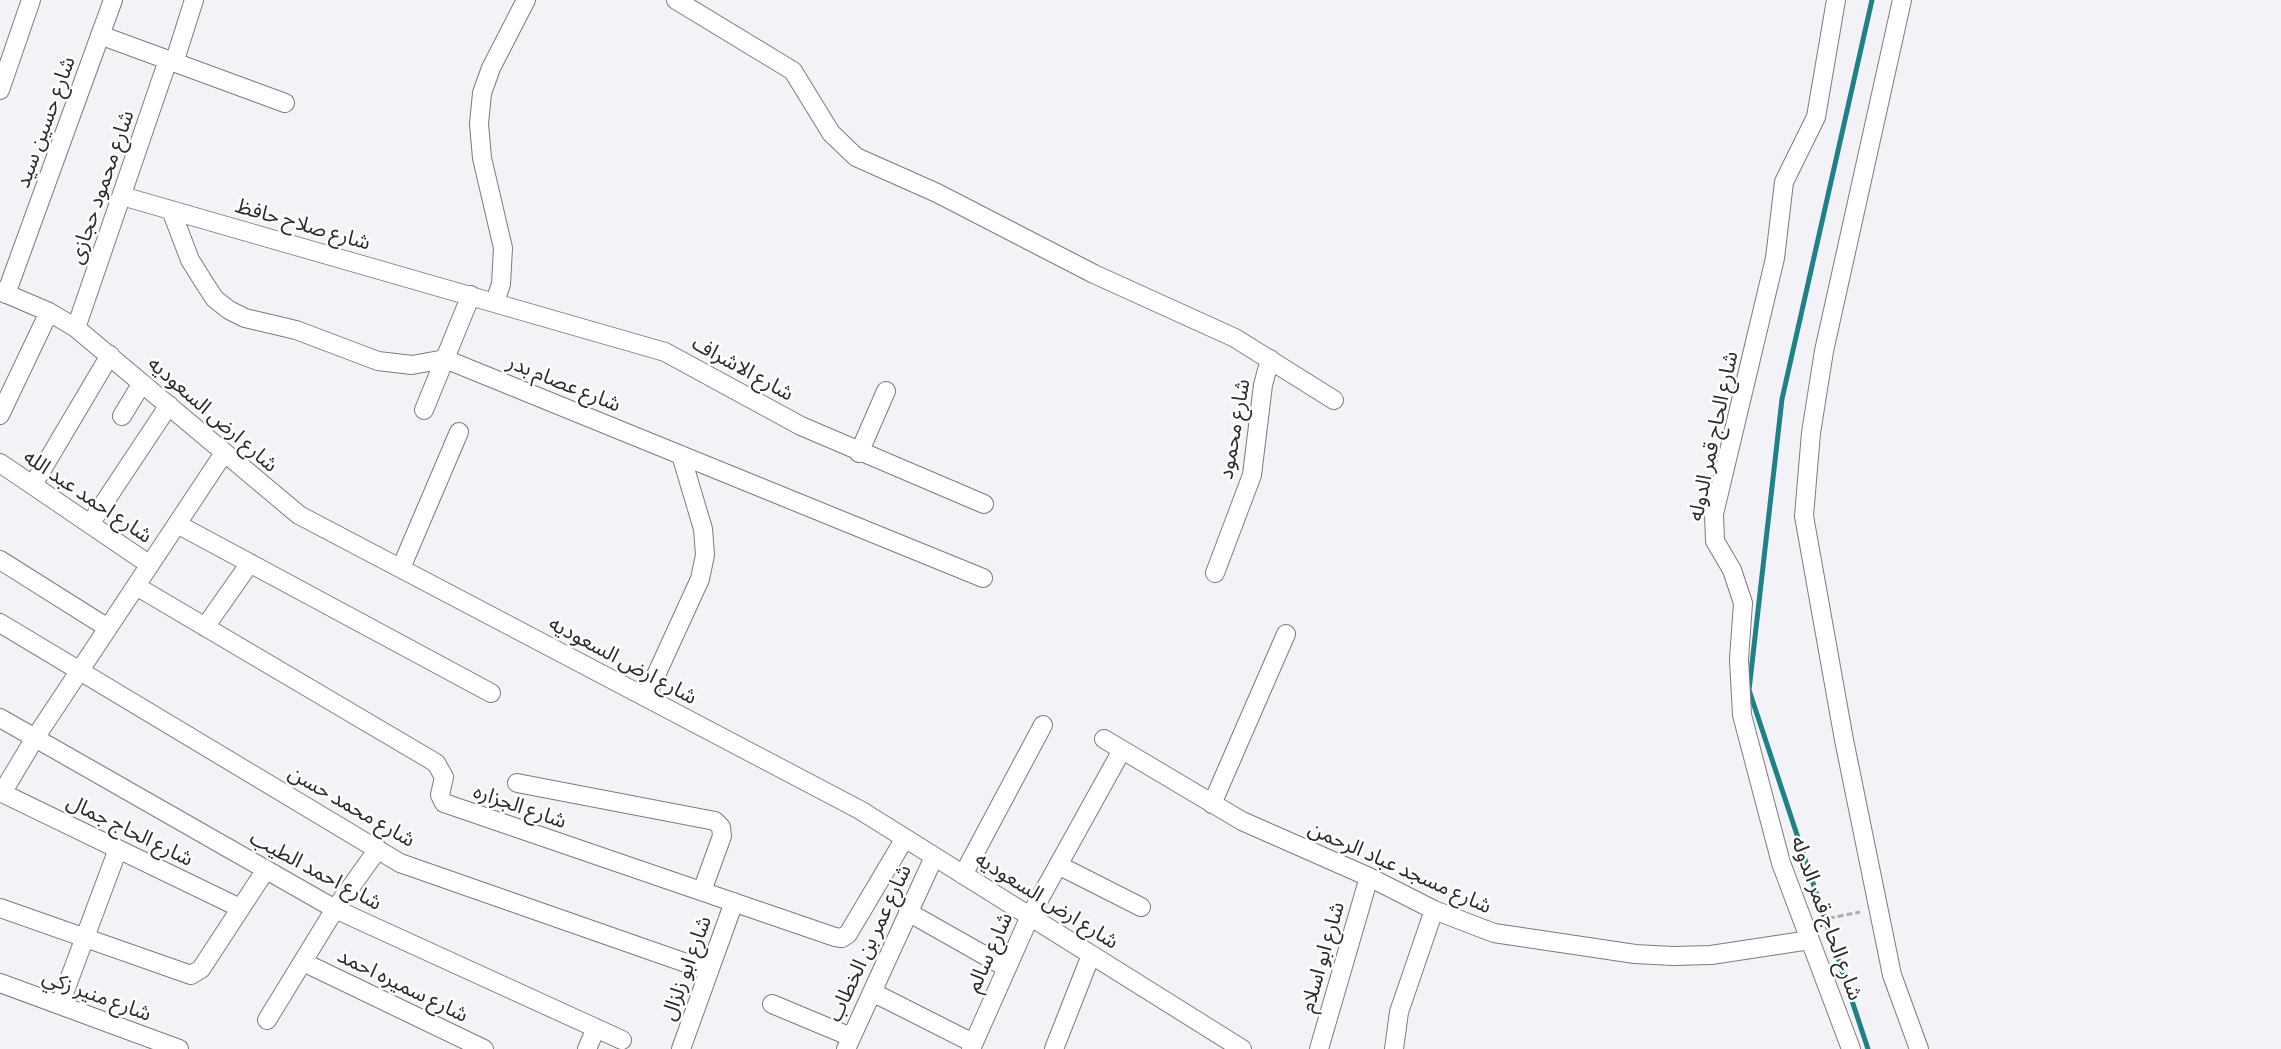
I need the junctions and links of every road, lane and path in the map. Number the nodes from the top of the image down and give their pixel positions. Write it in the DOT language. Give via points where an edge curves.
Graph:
graph roads {
  1 [pos="32,0"];
  2 [pos="113,0"];
  3 [pos="194,0"];
  4 [pos="526,0"];
  5 [pos="676,0"];
  6 [pos="1836,0"];
  7 [pos="1902,0"];
  8 [pos="100,35"];
  9 [pos="171,62"];
  10 [pos="0,90"];
  11 [pos="285,103"];
  12 [pos="122,196"];
  13 [pos="171,210"];
  14 [pos="3,292"];
  15 [pos="471,295"];
  16 [pos="495,302"];
  17 [pos="49,312"];
  18 [pos="76,328"];
  19 [pos="110,355"];
  20 [pos="445,359"];
  21 [pos="1270,359"];
  22 [pos="142,383"];
  23 [pos="886,391"];
  24 [pos="1334,400"];
  25 [pos="169,405"];
  26 [pos="424,410"];
  27 [pos="0,415"];
  28 [pos="122,416"];
  29 [pos="459,432"];
  30 [pos="224,453"];
  31 [pos="859,453"];
  32 [pos="681,455"];
  33 [pos="0,463"];
  34 [pos="33,486"];
  35 [pos="984,504"];
  36 [pos="90,524"];
  37 [pos="177,524"];
  38 [pos="0,560"];
  39 [pos="250,563"];
  40 [pos="150,565"];
  41 [pos="400,568"];
  42 [pos="1215,573"];
  43 [pos="983,578"];
  44 [pos="136,586"];
  45 [pos="0,623"];
  46 [pos="206,627"];
  47 [pos="108,628"];
  48 [pos="1286,634"];
  49 [pos="80,671"];
  50 [pos="491,693"];
  51 [pos="646,697"];
  52 [pos="0,718"];
  53 [pos="1043,725"];
  54 [pos="35,738"];
  55 [pos="1104,739"];
  56 [pos="1122,750"];
  57 [pos="517,783"];
  58 [pos="1,793"];
  59 [pos="1212,804"];
  60 [pos="905,838"];
  61 [pos="118,849"];
  62 [pos="378,849"];
  63 [pos="934,857"];
  64 [pos="1058,865"];
  65 [pos="265,871"];
  66 [pos="963,874"];
  67 [pos="1369,877"];
  68 [pos="702,891"];
  69 [pos="734,902"];
  70 [pos="0,908"];
  71 [pos="240,908"];
  72 [pos="1141,908"];
  73 [pos="335,909"];
  74 [pos="1434,910"];
  75 [pos="908,912"];
  76 [pos="1841,915"];
  77 [pos="1030,916"];
  78 [pos="1820,920"];
  79 [pos="85,938"];
  80 [pos="1810,939"];
  81 [pos="1091,955"];
  82 [pos="303,962"];
  83 [pos="1007,968"];
  84 [pos="709,971"];
  85 [pos="0,983"];
  86 [pos="872,992"];
  87 [pos="60,1004"];
  88 [pos="772,1004"];
  89 [pos="267,1020"];
  90 [pos="596,1028"];
  91 [pos="622,1040"];
  92 [pos="848,1043"];
  93 [pos="972,1046"];
  94 [pos="179,1049"];
  95 [pos="484,1049"];
  96 [pos="587,1049"];
  97 [pos="681,1049"];
  98 [pos="1054,1049"];
  99 [pos="1242,1049"];
  100 [pos="1319,1049"];
  101 [pos="1394,1049"];
  102 [pos="1851,1049"];
  103 [pos="1919,1049"];
  1 -- 10 [label="street"];
  2 -- 8 [label="street, شارع حسين سيد"];
  3 -- 9 [label="street, شارع محمود حجازى"];
  4 -- 16 [label="street" via="482,93 482,158 503,248 501,285"];
  5 -- 21 [label="street" via="793,71 831,133 856,157 937,193 1094,274 1235,338"];
  6 -- 80 [label="street, شارع الحاج قمر الدوله" via="1816,117 1784,182 1768,295 1714,514 1714,541 1732,570 1743,603 1739,659 1742,715 1781,863"];
  7 -- 103 [label="street, شارع الحاج قمر الدوله" via="1824,351 1810,433 1804,516 1892,975"];
  8 -- 9 [label="street"];
  8 -- 14 [label="street, شارع حسين سيد"];
  9 -- 11 [label="street"];
  9 -- 12 [label="street, شارع محمود حجازى"];
  12 -- 13 [label="street, شارع صلاح حافظ"];
  12 -- 18 [label="street, شارع محمود حجازى"];
  13 -- 15 [label="street, شارع صلاح حافظ"];
  13 -- 20 [label="street" via="190,260 215,299 229,310 378,361 412,365"];
  14 -- 17 [label="street, شارع ارض السعوديه"];
  15 -- 16 [label="street, شارع الاشراف"];
  15 -- 20 [label="street"];
  16 -- 31 [label="street, شارع الاشراف" via="665,352 772,412"];
  17 -- 18 [label="street, شارع ارض السعوديه"];
  17 -- 27 [label="street"];
  18 -- 19 [label="street, شارع ارض السعوديه"];
  19 -- 22 [label="street, شارع ارض السعوديه"];
  19 -- 34 [label="street"];
  20 -- 26 [label="street"];
  20 -- 32 [label="street, شارع عصام بدر"];
  21 -- 24 [label="street"];
  21 -- 42 [label="street, شارع محمود" via="1259,410 1252,475"];
  22 -- 25 [label="street, شارع ارض السعوديه"];
  22 -- 28 [label="street"];
  23 -- 31 [label="street"];
  25 -- 30 [label="street, شارع ارض السعوديه"];
  25 -- 36 [label="street"];
  29 -- 41 [label="street"];
  30 -- 37 [label="street"];
  30 -- 41 [label="street, شارع ارض السعوديه" via="299,515"];
  31 -- 35 [label="street, شارع الاشراف"];
  32 -- 43 [label="street, شارع عصام بدر"];
  32 -- 51 [label="street" via="703,529 705,555 700,579"];
  33 -- 34 [label="street, شارع احمد عبد الله"];
  34 -- 36 [label="street, شارع احمد عبد الله"];
  36 -- 40 [label="street, شارع احمد عبد الله"];
  37 -- 39 [label="street"];
  37 -- 40 [label="street"];
  38 -- 47 [label="street"];
  39 -- 46 [label="street"];
  39 -- 50 [label="street"];
  40 -- 44 [label="street"];
  41 -- 51 [label="street, شارع ارض السعوديه"];
  44 -- 46 [label="street, شارع الجزاره"];
  44 -- 47 [label="street"];
  45 -- 49 [label="street, شارع محمد حسن"];
  46 -- 68 [label="street, شارع الجزاره" via="436,763 444,777 440,795 444,803"];
  47 -- 49 [label="street"];
  48 -- 59 [label="street"];
  49 -- 54 [label="street"];
  49 -- 62 [label="street, شارع محمد حسن"];
  51 -- 60 [label="street, شارع ارض السعوديه" via="860,810"];
  52 -- 54 [label="street, شارع احمد الطيب"];
  53 -- 66 [label="street"];
  54 -- 58 [label="street"];
  54 -- 65 [label="street, شارع احمد الطيب"];
  55 -- 56 [label="street, شارع مسجد عباد الرحمن"];
  56 -- 59 [label="street, شارع مسجد عباد الرحمن"];
  56 -- 64 [label="street, شارع سالم"];
  57 -- 68 [label="street" via="715,821 722,836"];
  58 -- 61 [label="street, شارع الحاج جمال"];
  59 -- 67 [label="street, شارع مسجد عباد الرحمن" via="1271,835"];
  60 -- 63 [label="street, شارع ارض السعوديه"];
  60 -- 69 [label="street, شارع الجزاره" via="850,931 842,938"];
  61 -- 71 [label="street, شارع الحاج جمال"];
  61 -- 79 [label="street"];
  62 -- 73 [label="street"];
  62 -- 84 [label="street, شارع محمد حسن" via="400,862"];
  63 -- 66 [label="street, شارع ارض السعوديه"];
  63 -- 75 [label="street, شارع عمر بن الخطاب"];
  64 -- 72 [label="street"];
  64 -- 77 [label="street, شارع سالم"];
  65 -- 71 [label="street"];
  65 -- 73 [label="street, شارع احمد الطيب"];
  66 -- 77 [label="street, شارع ارض السعوديه"];
  67 -- 74 [label="street, شارع مسجد عباد الرحمن"];
  67 -- 100 [label="street, شارع ابو اسلام"];
  68 -- 69 [label="street, شارع الجزاره"];
  69 -- 84 [label="street, شارع ابو زلزال"];
  70 -- 79 [label="street"];
  71 -- 79 [label="street" via="201,969 191,975"];
  73 -- 82 [label="street"];
  73 -- 90 [label="street, شارع احمد الطيب"];
  74 -- 80 [label="street, شارع مسجد عباد الرحمن" via="1494,933 1635,954 1711,955"];
  74 -- 101 [label="street" via="1400,1012"];
  75 -- 83 [label="street"];
  75 -- 86 [label="street, شارع عمر بن الخطاب"];
  76 -- 78 [label="path"];
  77 -- 81 [label="street, شارع ارض السعوديه"];
  77 -- 83 [label="street, شارع سالم"];
  79 -- 87 [label="street"];
  80 -- 102 [label="street, شارع الحاج قمر الدوله"];
  81 -- 98 [label="street"];
  81 -- 99 [label="street, شارع ارض السعوديه"];
  82 -- 89 [label="street"];
  82 -- 95 [label="street, شارع سميره احمد"];
  83 -- 93 [label="street, شارع سالم"];
  84 -- 97 [label="street, شارع ابو زلزال"];
  85 -- 87 [label="street, شارع منير زكي"];
  86 -- 92 [label="street, شارع عمر بن الخطاب"];
  86 -- 93 [label="street"];
  87 -- 94 [label="street, شارع منير زكي"];
  88 -- 92 [label="street"];
  90 -- 91 [label="street, شارع احمد الطيب"];
  90 -- 96 [label="street"];
}
